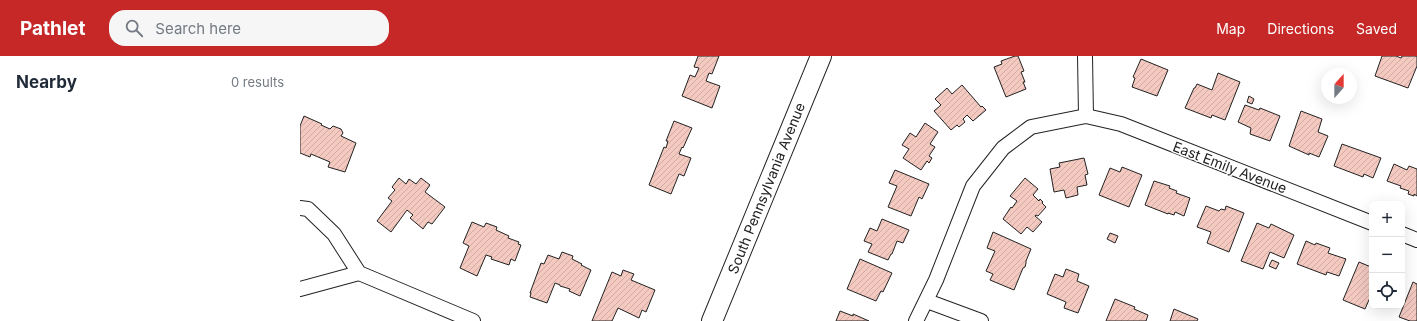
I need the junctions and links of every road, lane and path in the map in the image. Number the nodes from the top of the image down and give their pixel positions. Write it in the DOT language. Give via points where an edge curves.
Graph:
graph roads {
  1 [pos="820,56"];
  2 [pos="1085,56"];
  3 [pos="1086,116"];
  4 [pos="300,208"];
  5 [pos="1369,222"];
  6 [pos="1405,235"];
  7 [pos="1417,240"];
  8 [pos="360,273"];
  9 [pos="300,289"];
  10 [pos="927,301"];
  11 [pos="473,321"];
  12 [pos="712,321"];
  13 [pos="916,321"];
  14 [pos="981,321"];
  1 -- 12 [label="street, South Pennsylvania Avenue"];
  2 -- 3 [label="street"];
  3 -- 5 [label="street, East Emily Avenue" via="1121,124"];
  3 -- 10 [label="street" via="1031,127 1003,148 973,186"];
  4 -- 8 [label="street" via="308,209 334,234"];
  6 -- 7 [label="street"];
  8 -- 9 [label="street"];
  8 -- 11 [label="street"];
  10 -- 13 [label="street"];
  10 -- 14 [label="street"];
}
